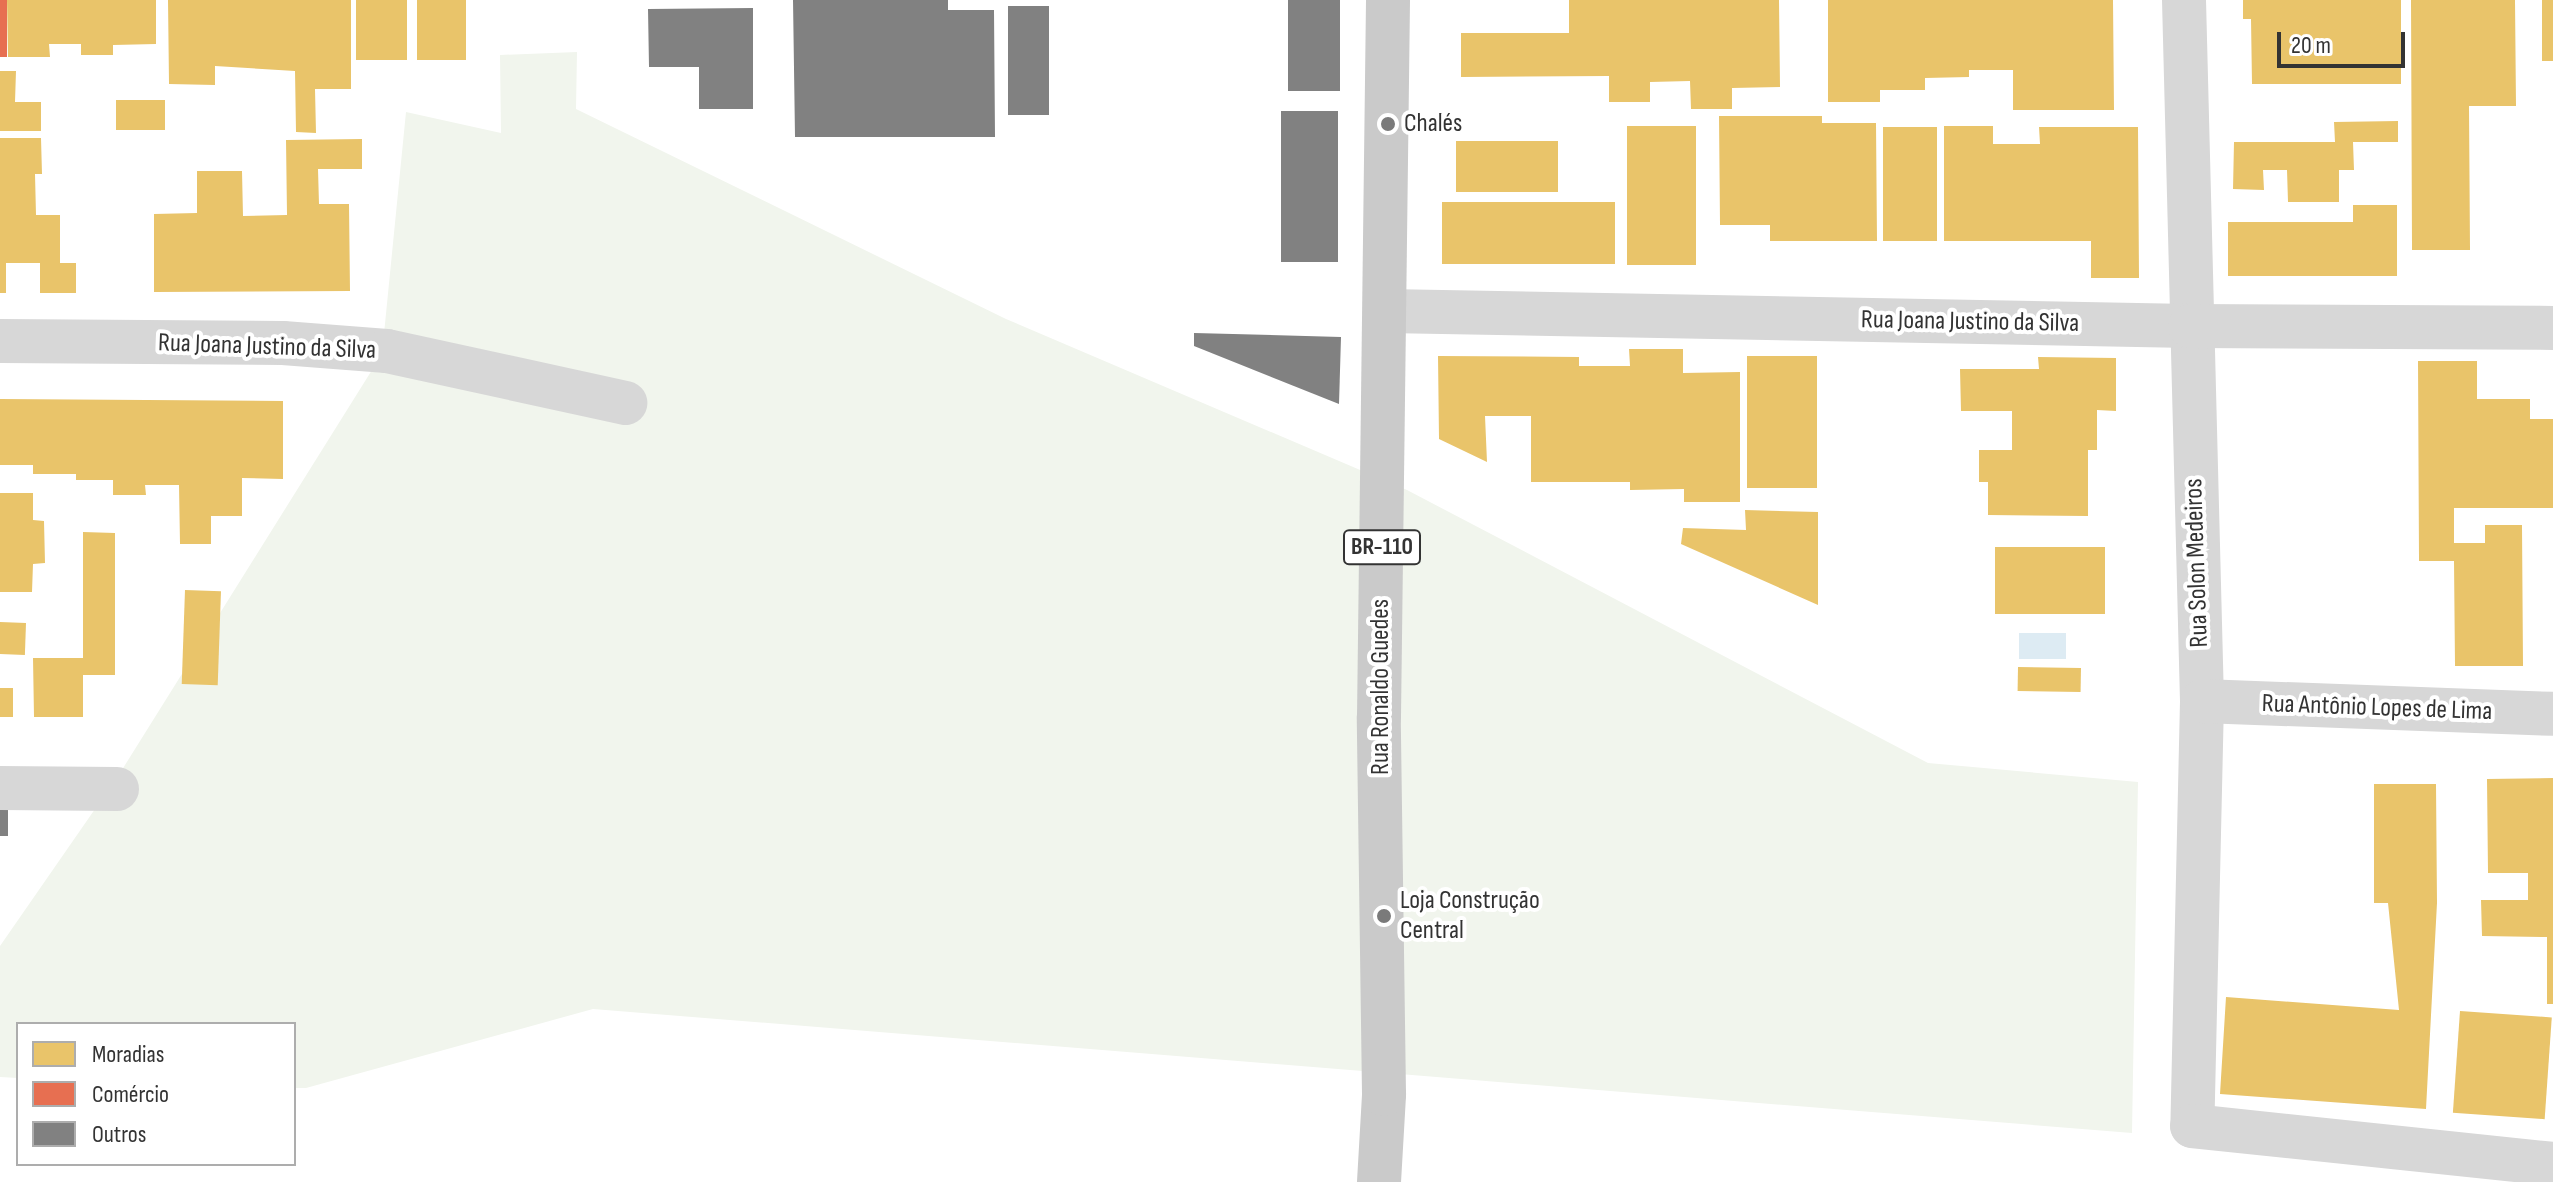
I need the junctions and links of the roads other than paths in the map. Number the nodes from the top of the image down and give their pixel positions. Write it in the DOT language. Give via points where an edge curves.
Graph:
graph roads {
  1 [pos="1388,0"];
  2 [pos="2184,0"];
  3 [pos="1386,311"];
  4 [pos="2190,326"];
  5 [pos="2553,328"];
  6 [pos="0,341"];
  7 [pos="625,403"];
  8 [pos="2202,701"];
  9 [pos="2553,714"];
  10 [pos="0,788"];
  11 [pos="117,789"];
  12 [pos="2553,1164"];
  13 [pos="1379,1182"];
  1 -- 3 [label="main road, Rua Ronaldo Guedes / BR-110"];
  2 -- 4 [label="street, Rua Solon Medeiros"];
  3 -- 4 [label="street, Rua Joana Justino da Silva"];
  3 -- 13 [label="main road, Rua Ronaldo Guedes / BR-110" via="1379,717 1384,1094"];
  4 -- 5 [label="street, Rua Joana Justino da Silva"];
  4 -- 8 [label="street, Rua Solon Medeiros"];
  6 -- 7 [label="street, Rua Joana Justino da Silva" via="283,343 387,351"];
  8 -- 9 [label="street, Rua Antônio Lopes de Lima"];
  8 -- 12 [label="street, Rua Solon Medeiros" via="2192,1126"];
  10 -- 11 [label="street"];
}
